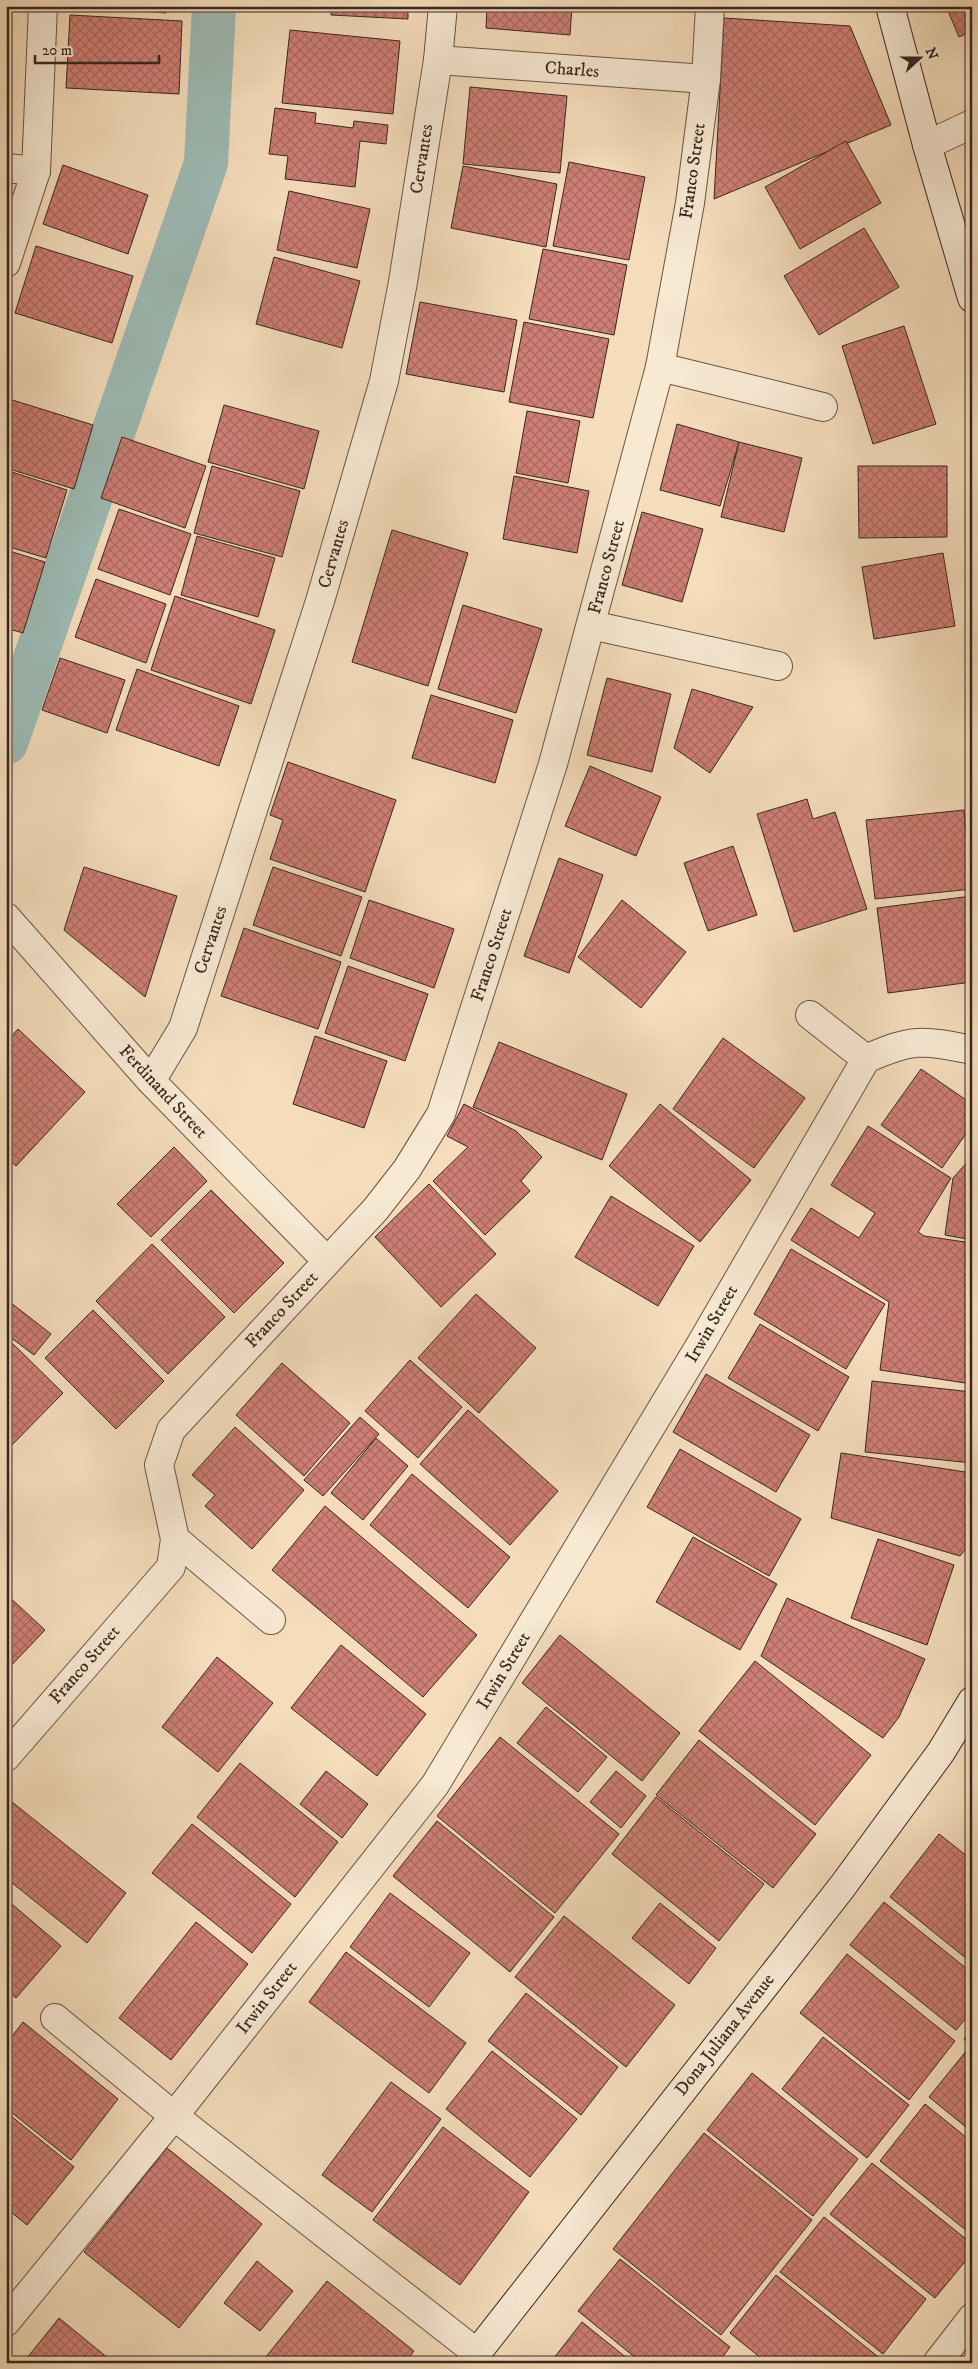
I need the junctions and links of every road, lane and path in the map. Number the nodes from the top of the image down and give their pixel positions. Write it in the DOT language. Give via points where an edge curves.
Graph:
graph roads {
  1 [pos="43,6"];
  2 [pos="443,6"];
  3 [pos="710,6"];
  4 [pos="890,6"];
  5 [pos="438,60"];
  6 [pos="706,79"];
  7 [pos="972,124"];
  8 [pos="927,145"];
  9 [pos="6,168"];
  10 [pos="36,171"];
  11 [pos="6,263"];
  12 [pos="972,298"];
  13 [pos="660,366"];
  14 [pos="823,407"];
  15 [pos="591,625"];
  16 [pos="778,666"];
  17 [pos="6,917"];
  18 [pos="810,1015"];
  19 [pos="972,1050"];
  20 [pos="866,1060"];
  21 [pos="151,1082"];
  22 [pos="327,1261"];
  23 [pos="175,1539"];
  24 [pos="271,1620"];
  25 [pos="972,1701"];
  26 [pos="6,1757"];
  27 [pos="55,2018"];
  28 [pos="174,2116"];
  29 [pos="972,2318"];
  30 [pos="6,2322"];
  31 [pos="473,2358"];
  32 [pos="937,2363"];
  1 -- 10 [label="street"];
  2 -- 5 [label="street, Cervantes"];
  3 -- 6 [label="street, Franco Street"];
  4 -- 8 [label="street"];
  5 -- 6 [label="street, Charles"];
  5 -- 21 [label="street, Cervantes" via="384,381 320,601 183,1028"];
  6 -- 13 [label="street, Franco Street" via="690,203"];
  7 -- 8 [label="street"];
  8 -- 12 [label="street"];
  9 -- 10 [label="street"];
  10 -- 11 [label="street"];
  13 -- 14 [label="street"];
  13 -- 15 [label="street, Franco Street"];
  15 -- 16 [label="street"];
  15 -- 22 [label="street, Franco Street" via="553,764 440,1114 402,1176"];
  17 -- 21 [label="street, Ferdinand Street"];
  18 -- 20 [label="street"];
  19 -- 20 [label="street" via="928,1041 899,1045"];
  20 -- 28 [label="street, Irwin Street" via="702,1342 435,1785"];
  21 -- 22 [label="street, Ferdinand Street"];
  22 -- 23 [label="street, Franco Street" via="171,1430 159,1465"];
  23 -- 24 [label="street"];
  23 -- 26 [label="street, Franco Street" via="170,1567"];
  25 -- 31 [label="street, Dona Juliana Avenue" via="941,1752 842,1887"];
  27 -- 28 [label="street"];
  28 -- 30 [label="street, Irwin Street"];
  28 -- 31 [label="street"];
  29 -- 32 [label="street"];
}
